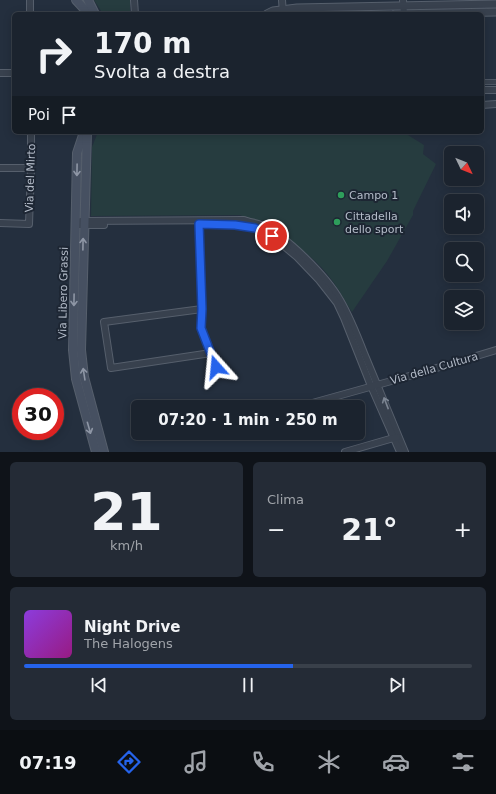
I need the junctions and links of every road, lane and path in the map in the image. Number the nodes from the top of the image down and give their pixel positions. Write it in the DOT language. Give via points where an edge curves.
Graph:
graph roads {
  1 [pos="30,0"];
  2 [pos="76,0"];
  3 [pos="88,0"];
  4 [pos="134,0"];
  5 [pos="282,0"];
  6 [pos="403,3"];
  7 [pos="496,4"];
  8 [pos="30,12"];
  9 [pos="86,12"];
  10 [pos="94,12"];
  11 [pos="135,12"];
  12 [pos="271,12"];
  13 [pos="283,12"];
  14 [pos="484,12"];
  15 [pos="496,12"];
  16 [pos="0,73"];
  17 [pos="12,73"];
  18 [pos="484,82"];
  19 [pos="496,82"];
  20 [pos="484,90"];
  21 [pos="496,90"];
  22 [pos="496,104"];
  23 [pos="484,105"];
  24 [pos="31,134"];
  25 [pos="83,134"];
  26 [pos="87,134"];
  27 [pos="0,168"];
  28 [pos="32,168"];
  29 [pos="172,222"];
  30 [pos="226,222"];
  31 [pos="0,223"];
  32 [pos="80,223"];
  33 [pos="199,224"];
  34 [pos="202,309"];
  35 [pos="496,350"];
  36 [pos="211,353"];
  37 [pos="216,367"];
  38 [pos="374,385"];
  39 [pos="322,400"];
  40 [pos="396,437"];
  41 [pos="96,452"];
  42 [pos="104,452"];
  43 [pos="345,452"];
  44 [pos="400,452"];
  45 [pos="405,452"];
  1 -- 8 [label="street"];
  2 -- 9 [label="main road"];
  3 -- 10 [label="main road"];
  4 -- 11 [label="street"];
  5 -- 13 [label="street"];
  6 -- 7 [label="street"];
  6 -- 13 [label="street" via="297,8"];
  12 -- 13 [label="street"];
  14 -- 15 [label="street"];
  16 -- 17 [label="street"];
  18 -- 19 [label="street"];
  20 -- 21 [label="street"];
  22 -- 23 [label="street"];
  24 -- 28 [label="street, Via del Mirto"];
  25 -- 32 [label="main road, Via Libero Grassi, one-way" via="77,153"];
  26 -- 32 [label="main road, Via Libero Grassi"];
  27 -- 28 [label="street"];
  28 -- 31 [label="street, Via del Mirto" via="29,224"];
  29 -- 30 [label="street"];
  29 -- 32 [label="street"];
  29 -- 33 [label="street"];
  30 -- 33 [label="street"];
  30 -- 38 [label="street" via="255,228 272,236 318,276 339,299"];
  32 -- 41 [label="main road, Via Libero Grassi, one-way" via="73,350 76,379"];
  42 -- 32 [label="main road, Via Libero Grassi, one-way" via="84,377 81,350"];
  33 -- 34 [label="street"];
  34 -- 36 [label="street" via="201,328"];
  34 -- 36 [label="street" via="104,322 112,368"];
  35 -- 38 [label="street, Via della Cultura"];
  36 -- 37 [label="street"];
  38 -- 39 [label="street, Via della Cultura"];
  38 -- 40 [label="street"];
  40 -- 43 [label="street"];
  40 -- 44 [label="street"];
  40 -- 45 [label="street"];
}
